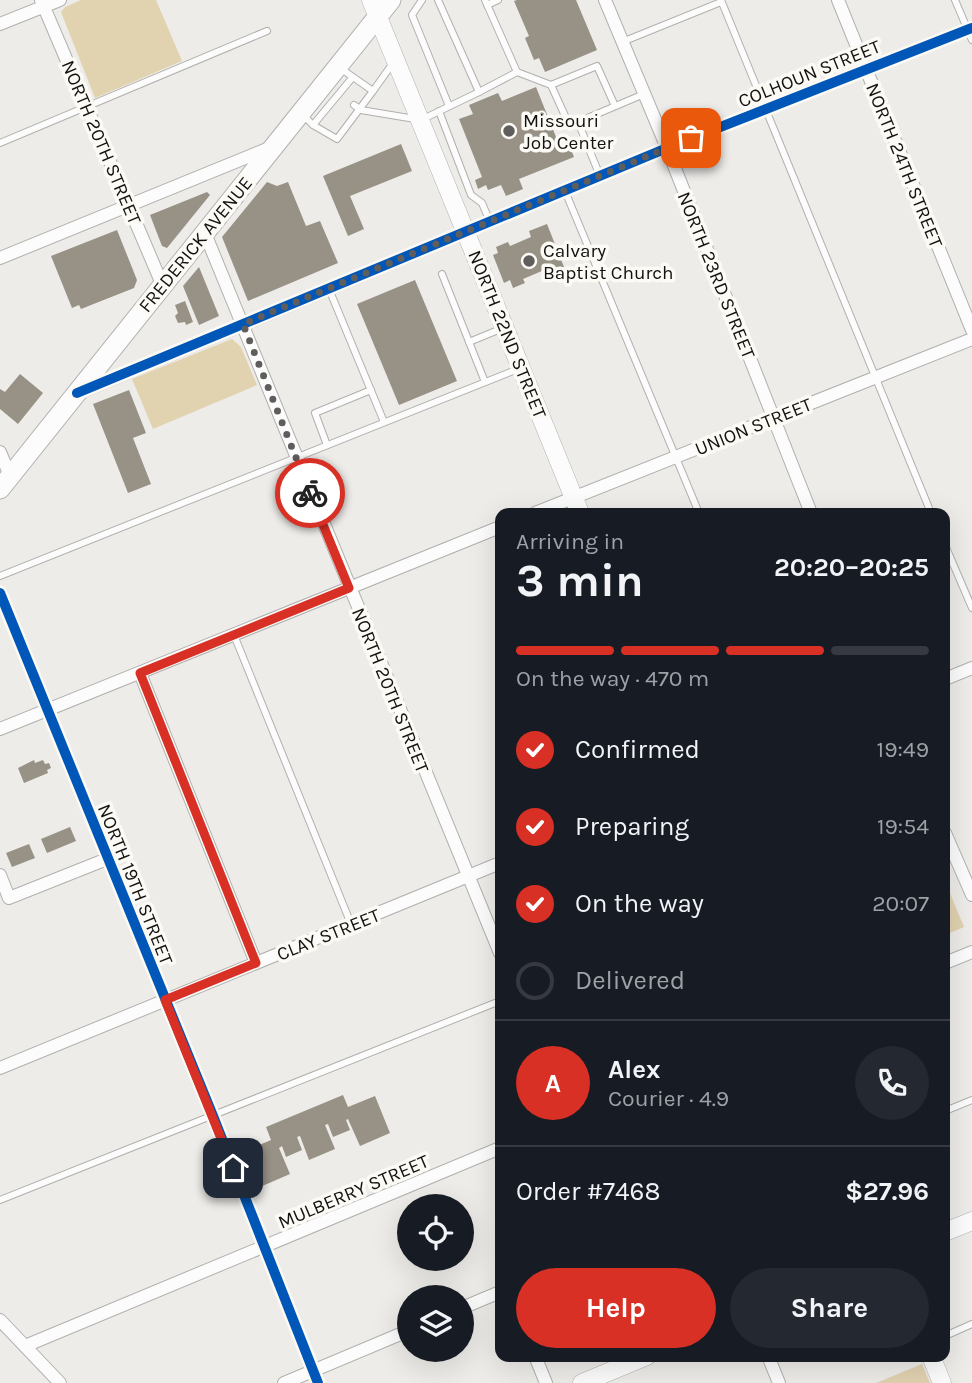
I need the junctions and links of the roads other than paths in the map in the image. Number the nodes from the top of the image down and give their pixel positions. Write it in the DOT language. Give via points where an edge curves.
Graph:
graph roads {
  1 [pos="60,0"];
  2 [pos="391,0"];
  3 [pos="422,0"];
  4 [pos="438,0"];
  5 [pos="498,0"];
  6 [pos="605,0"];
  7 [pos="838,0"];
  8 [pos="955,0"];
  9 [pos="721,1"];
  10 [pos="43,3"];
  11 [pos="486,3"];
  12 [pos="375,9"];
  13 [pos="0,24"];
  14 [pos="267,31"];
  15 [pos="970,33"];
  16 [pos="622,42"];
  17 [pos="396,59"];
  18 [pos="866,69"];
  19 [pos="345,72"];
  20 [pos="517,72"];
  21 [pos="551,85"];
  22 [pos="373,91"];
  23 [pos="479,92"];
  24 [pos="644,94"];
  25 [pos="449,106"];
  26 [pos="615,106"];
  27 [pos="87,108"];
  28 [pos="357,108"];
  29 [pos="765,110"];
  30 [pos="439,111"];
  31 [pos="307,119"];
  32 [pos="421,120"];
  33 [pos="578,122"];
  34 [pos="0,143"];
  35 [pos="274,146"];
  36 [pos="667,148"];
  37 [pos="600,176"];
  38 [pos="565,191"];
  39 [pos="128,204"];
  40 [pos="490,222"];
  41 [pos="204,232"];
  42 [pos="467,232"];
  43 [pos="0,258"];
  44 [pos="442,274"];
  45 [pos="162,284"];
  46 [pos="329,289"];
  47 [pos="243,324"];
  48 [pos="505,327"];
  49 [pos="972,330"];
  50 [pos="972,339"];
  51 [pos="469,342"];
  52 [pos="522,368"];
  53 [pos="875,377"];
  54 [pos="485,382"];
  55 [pos="371,390"];
  56 [pos="77,393"];
  57 [pos="774,418"];
  58 [pos="384,422"];
  59 [pos="327,444"];
  60 [pos="0,452"];
  61 [pos="296,457"];
  62 [pos="676,457"];
  63 [pos="5,482"];
  64 [pos="577,505"];
  65 [pos="697,508"];
  66 [pos="809,508"];
  67 [pos="929,508"];
  68 [pos="495,529"];
  69 [pos="950,557"];
  70 [pos="0,576"];
  71 [pos="349,588"];
  72 [pos="0,593"];
  73 [pos="972,608"];
  74 [pos="234,635"];
  75 [pos="972,668"];
  76 [pos="140,673"];
  77 [pos="950,677"];
  78 [pos="46,711"];
  79 [pos="0,729"];
  80 [pos="950,844"];
  81 [pos="107,859"];
  82 [pos="495,865"];
  83 [pos="0,875"];
  84 [pos="468,876"];
  85 [pos="972,895"];
  86 [pos="351,924"];
  87 [pos="495,941"];
  88 [pos="972,952"];
  89 [pos="950,961"];
  90 [pos="256,963"];
  91 [pos="165,1000"];
  92 [pos="495,1003"];
  93 [pos="0,1068"];
  94 [pos="972,1100"];
  95 [pos="950,1109"];
  96 [pos="213,1116"];
  97 [pos="495,1150"];
  98 [pos="0,1200"];
  99 [pos="972,1221"];
  100 [pos="950,1230"];
  101 [pos="264,1246"];
  102 [pos="495,1294"];
  103 [pos="474,1303"];
  104 [pos="0,1320"];
  105 [pos="972,1324"];
  106 [pos="950,1334"];
  107 [pos="397,1336"];
  108 [pos="25,1346"];
  109 [pos="537,1362"];
  110 [pos="633,1362"];
  111 [pos="770,1362"];
  112 [pos="933,1362"];
  113 [pos="316,1377"];
  114 [pos="60,1383"];
  115 [pos="284,1383"];
  116 [pos="545,1383"];
  117 [pos="582,1383"];
  118 [pos="779,1383"];
  119 [pos="942,1383"];
  1 -- 10 [label="street"];
  2 -- 12 [label="main road, FREDERICK AVENUE"];
  3 -- 25 [label="lane" via="412,16"];
  4 -- 23 [label="lane"];
  5 -- 11 [label="lane"];
  6 -- 16 [label="street, NORTH 23RD STREET"];
  7 -- 18 [label="street, NORTH 24TH STREET"];
  8 -- 15 [label="lane"];
  9 -- 16 [label="lane"];
  9 -- 29 [label="lane"];
  10 -- 13 [label="street"];
  10 -- 27 [label="street, NORTH 20TH STREET"];
  11 -- 20 [label="lane"];
  12 -- 17 [label="main road, NORTH 22ND STREET"];
  12 -- 19 [label="main road, FREDERICK AVENUE"];
  14 -- 27 [label="lane"];
  15 -- 18 [label="street, COLHOUN STREET"];
  16 -- 24 [label="street, NORTH 23RD STREET"];
  17 -- 22 [label="lane"];
  17 -- 32 [label="main road, NORTH 22ND STREET"];
  18 -- 29 [label="street, COLHOUN STREET"];
  18 -- 49 [label="street, NORTH 24TH STREET"];
  19 -- 22 [label="lane"];
  19 -- 31 [label="main road, FREDERICK AVENUE"];
  19 -- 31 [label="lane" via="341,96 331,108"];
  20 -- 21 [label="lane"];
  20 -- 23 [label="lane"];
  21 -- 26 [label="lane" via="597,66"];
  21 -- 33 [label="lane" via="566,118"];
  22 -- 28 [label="lane"];
  23 -- 25 [label="lane"];
  24 -- 26 [label="lane"];
  24 -- 36 [label="street, NORTH 23RD STREET"];
  25 -- 30 [label="lane"];
  26 -- 33 [label="lane"];
  27 -- 34 [label="lane"];
  27 -- 39 [label="street, NORTH 20TH STREET"];
  28 -- 31 [label="lane" via="337,139"];
  28 -- 32 [label="lane"];
  29 -- 36 [label="street, COLHOUN STREET"];
  29 -- 53 [label="lane"];
  30 -- 32 [label="lane"];
  30 -- 40 [label="lane" via="471,195 482,203"];
  31 -- 35 [label="main road, FREDERICK AVENUE"];
  32 -- 42 [label="main road, NORTH 22ND STREET"];
  33 -- 37 [label="lane"];
  35 -- 39 [label="street"];
  35 -- 41 [label="main road, FREDERICK AVENUE"];
  36 -- 37 [label="street, COLHOUN STREET"];
  36 -- 57 [label="street, NORTH 23RD STREET"];
  37 -- 38 [label="street, COLHOUN STREET"];
  38 -- 40 [label="street, COLHOUN STREET"];
  38 -- 62 [label="lane"];
  39 -- 43 [label="street"];
  39 -- 45 [label="street, NORTH 20TH STREET"];
  40 -- 42 [label="street, COLHOUN STREET"];
  41 -- 45 [label="main road, FREDERICK AVENUE"];
  41 -- 47 [label="street, NORTH 20TH STREET"];
  42 -- 46 [label="street, COLHOUN STREET"];
  42 -- 48 [label="main road, NORTH 22ND STREET"];
  44 -- 51 [label="lane"];
  45 -- 56 [label="main road, FREDERICK AVENUE"];
  46 -- 47 [label="street, COLHOUN STREET"];
  46 -- 55 [label="lane"];
  47 -- 56 [label="street, COLHOUN STREET"];
  47 -- 61 [label="street, NORTH 20TH STREET"];
  48 -- 51 [label="lane"];
  48 -- 52 [label="main road, NORTH 22ND STREET"];
  50 -- 53 [label="street, UNION STREET"];
  51 -- 54 [label="lane"];
  52 -- 54 [label="lane"];
  52 -- 64 [label="main road, NORTH 22ND STREET"];
  53 -- 57 [label="street, UNION STREET"];
  53 -- 67 [label="lane"];
  54 -- 58 [label="lane"];
  55 -- 58 [label="lane"];
  55 -- 59 [label="lane" via="315,413"];
  56 -- 63 [label="main road, FREDERICK AVENUE"];
  57 -- 62 [label="street, UNION STREET"];
  57 -- 66 [label="street, NORTH 23RD STREET"];
  58 -- 59 [label="lane"];
  59 -- 61 [label="lane"];
  60 -- 63 [label="street"];
  61 -- 70 [label="lane"];
  61 -- 71 [label="street, NORTH 20TH STREET"];
  62 -- 64 [label="street, UNION STREET"];
  62 -- 65 [label="lane"];
  68 -- 71 [label="street"];
  69 -- 73 [label="lane"];
  71 -- 74 [label="street"];
  71 -- 84 [label="street, NORTH 20TH STREET"];
  72 -- 78 [label="street, NORTH 19TH STREET"];
  74 -- 76 [label="street"];
  74 -- 86 [label="lane"];
  75 -- 77 [label="street"];
  76 -- 78 [label="street"];
  76 -- 90 [label="street"];
  78 -- 79 [label="street"];
  78 -- 81 [label="street, NORTH 19TH STREET"];
  80 -- 85 [label="street"];
  81 -- 83 [label="street" via="9,898"];
  81 -- 91 [label="street, NORTH 19TH STREET"];
  82 -- 84 [label="street, CLAY STREET"];
  84 -- 86 [label="street, CLAY STREET"];
  84 -- 87 [label="street, NORTH 20TH STREET"];
  86 -- 90 [label="street, CLAY STREET"];
  88 -- 89 [label="street"];
  90 -- 91 [label="street, CLAY STREET"];
  91 -- 93 [label="street, CLAY STREET"];
  91 -- 96 [label="street, NORTH 19TH STREET"];
  92 -- 96 [label="lane"];
  94 -- 95 [label="lane"];
  96 -- 98 [label="lane"];
  96 -- 101 [label="street, NORTH 19TH STREET"];
  97 -- 101 [label="street, MULBERRY STREET"];
  99 -- 100 [label="main road"];
  101 -- 108 [label="street, MULBERRY STREET"];
  101 -- 113 [label="street, NORTH 19TH STREET"];
  102 -- 103 [label="street"];
  104 -- 108 [label="street"];
  105 -- 106 [label="lane"];
  107 -- 113 [label="street"];
  108 -- 114 [label="street"];
  109 -- 116 [label="street"];
  110 -- 117 [label="main road"];
  111 -- 118 [label="street"];
  112 -- 119 [label="main road"];
  113 -- 115 [label="street"];
}
